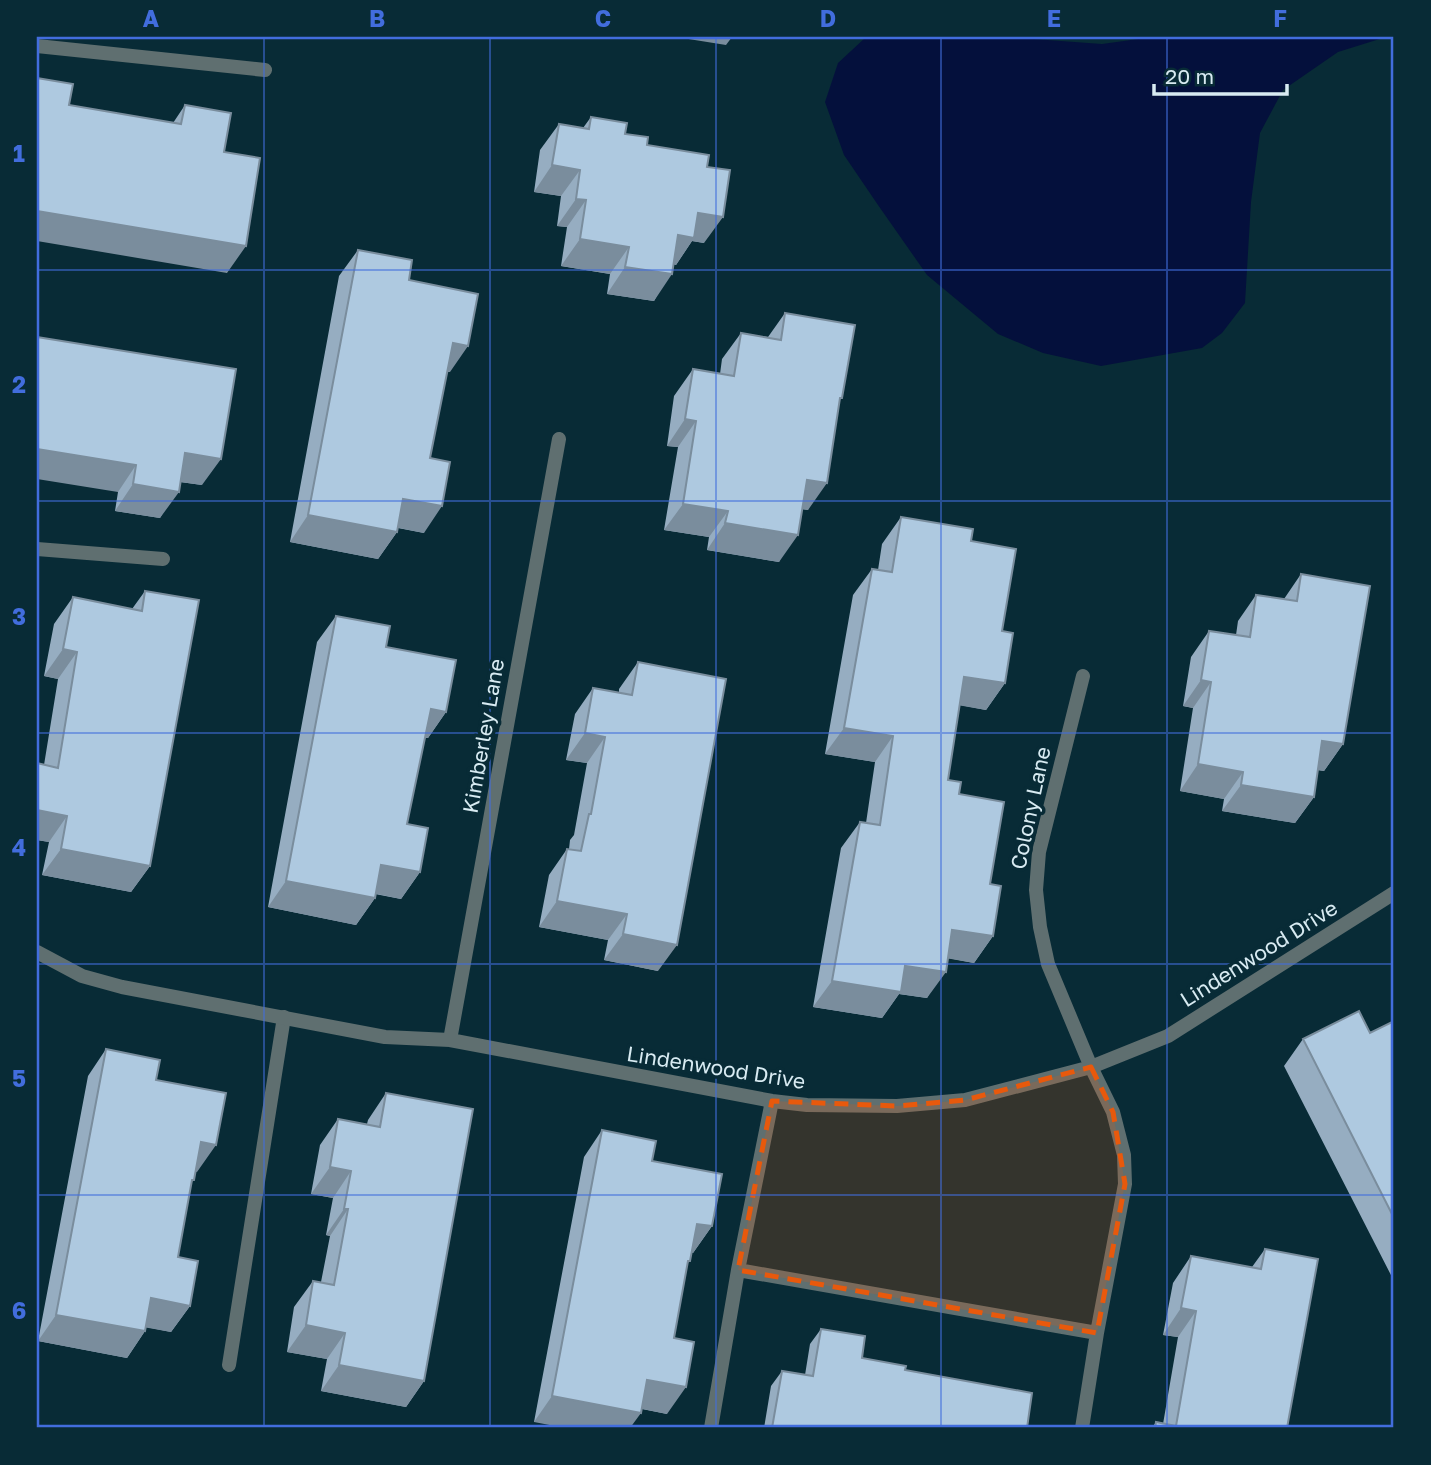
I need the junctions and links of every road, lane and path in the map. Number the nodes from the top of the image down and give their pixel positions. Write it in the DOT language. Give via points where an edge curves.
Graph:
graph roads {
  1 [pos="37,46"];
  2 [pos="265,69"];
  3 [pos="559,439"];
  4 [pos="37,549"];
  5 [pos="163,559"];
  6 [pos="1083,676"];
  7 [pos="1394,893"];
  8 [pos="37,951"];
  9 [pos="284,1017"];
  10 [pos="450,1040"];
  11 [pos="1091,1067"];
  12 [pos="772,1101"];
  13 [pos="738,1270"];
  14 [pos="1097,1333"];
  15 [pos="229,1365"];
  16 [pos="711,1428"];
  17 [pos="1082,1428"];
  1 -- 2 [label="street"];
  3 -- 10 [label="street, Kimberley Lane"];
  4 -- 5 [label="street"];
  6 -- 11 [label="street, Colony Lane" via="1039,852 1037,890 1048,964"];
  7 -- 11 [label="street, Lindenwood Drive" via="1168,1036"];
  8 -- 9 [label="street, Lindenwood Drive" via="96,980"];
  9 -- 10 [label="street, Lindenwood Drive" via="385,1037"];
  9 -- 15 [label="street"];
  10 -- 12 [label="street, Lindenwood Drive"];
  11 -- 12 [label="street, Lindenwood Drive" via="965,1100 897,1106"];
  11 -- 14 [label="street, Colony Lane" via="1113,1112 1124,1154 1125,1184"];
  12 -- 13 [label="street"];
  13 -- 14 [label="street"];
  13 -- 16 [label="street"];
  14 -- 17 [label="street, Colony Lane"];
}
